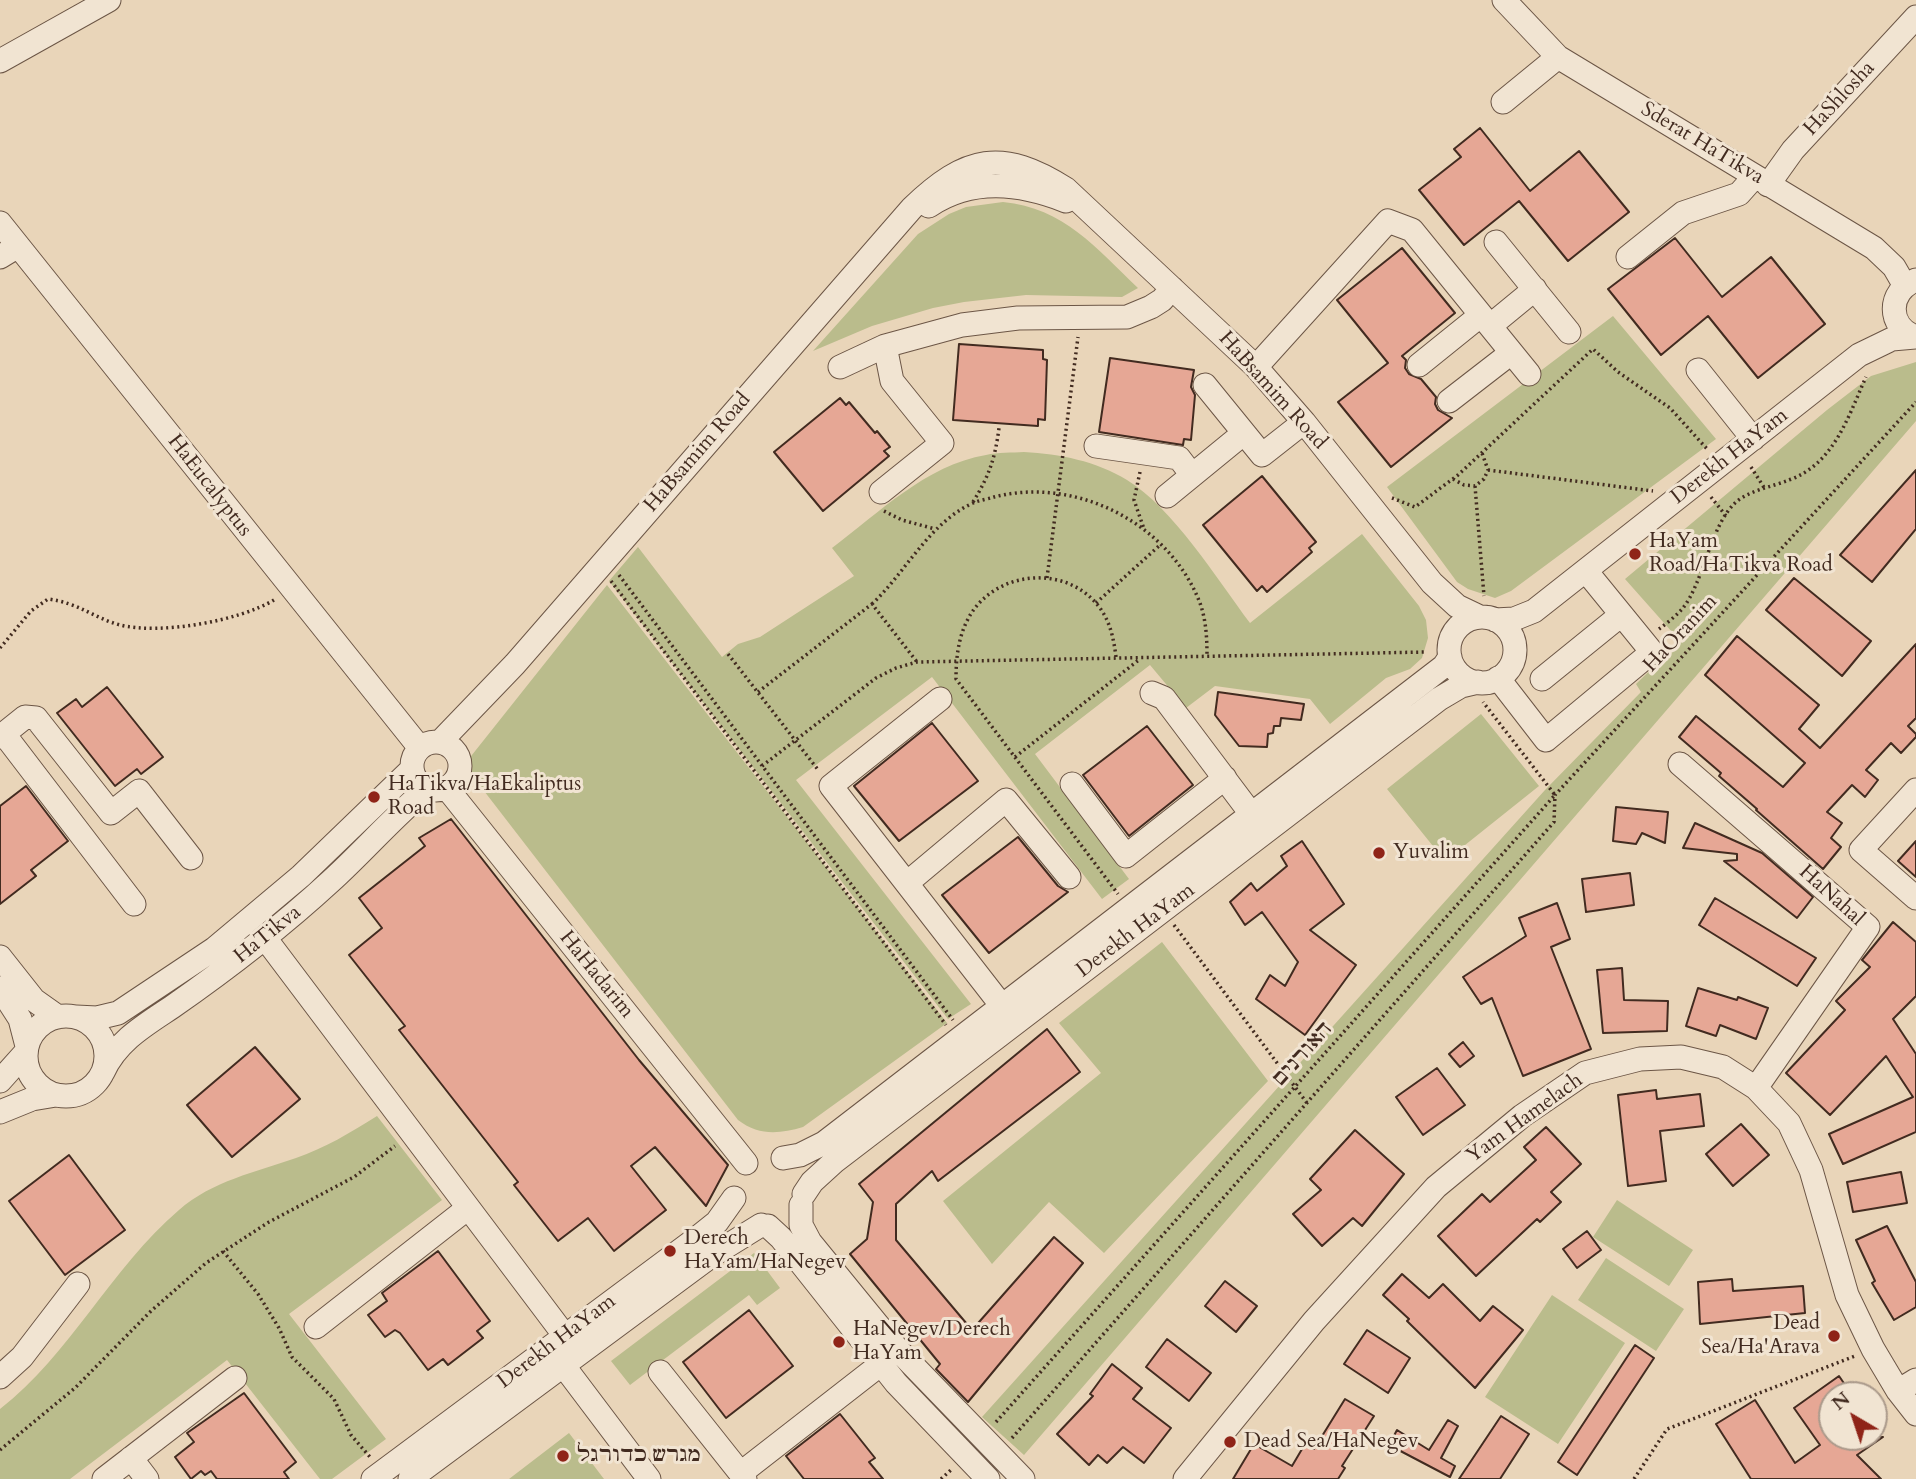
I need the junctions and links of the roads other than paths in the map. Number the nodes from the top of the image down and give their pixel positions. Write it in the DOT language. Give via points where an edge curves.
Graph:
graph roads {
  1 [pos="109,0"];
  2 [pos="1504,0"];
  3 [pos="1916,17"];
  4 [pos="1558,57"];
  5 [pos="0,61"];
  6 [pos="1503,102"];
  7 [pos="1761,180"];
  8 [pos="0,223"];
  9 [pos="1496,242"];
  10 [pos="9,251"];
  11 [pos="1628,257"];
  12 [pos="1910,283"];
  13 [pos="1172,288"];
  14 [pos="1535,289"];
  15 [pos="1894,310"];
  16 [pos="1485,320"];
  17 [pos="1569,332"];
  18 [pos="1916,337"];
  19 [pos="886,346"];
  20 [pos="1511,353"];
  21 [pos="1419,365"];
  22 [pos="1863,365"];
  23 [pos="840,367"];
  24 [pos="1256,368"];
  25 [pos="1698,370"];
  26 [pos="1529,374"];
  27 [pos="1205,385"];
  28 [pos="1449,401"];
  29 [pos="1304,422"];
  30 [pos="1244,433"];
  31 [pos="1747,444"];
  32 [pos="1096,446"];
  33 [pos="1192,475"];
  34 [pos="1167,496"];
  35 [pos="878,499"];
  36 [pos="1586,571"];
  37 [pos="1432,583"];
  38 [pos="1534,611"];
  39 [pos="1621,615"];
  40 [pos="1487,618"];
  41 [pos="1450,648"];
  42 [pos="1514,648"];
  43 [pos="1542,679"];
  44 [pos="1486,681"];
  45 [pos="1152,693"];
  46 [pos="940,699"];
  47 [pos="2,735"];
  48 [pos="431,752"];
  49 [pos="1680,764"];
  50 [pos="1225,778"];
  51 [pos="1072,784"];
  52 [pos="437,787"];
  53 [pos="1916,790"];
  54 [pos="1252,816"];
  55 [pos="191,858"];
  56 [pos="1069,877"];
  57 [pos="907,883"];
  58 [pos="1916,898"];
  59 [pos="134,904"];
  60 [pos="265,939"];
  61 [pos="0,957"];
  62 [pos="0,988"];
  63 [pos="1002,1006"];
  64 [pos="67,1017"];
  65 [pos="26,1049"];
  66 [pos="103,1072"];
  67 [pos="0,1081"];
  68 [pos="1756,1087"];
  69 [pos="55,1095"];
  70 [pos="0,1112"];
  71 [pos="783,1158"];
  72 [pos="746,1163"];
  73 [pos="734,1198"];
  74 [pos="803,1199"];
  75 [pos="468,1208"];
  76 [pos="765,1226"];
  77 [pos="78,1284"];
  78 [pos="316,1326"];
  79 [pos="565,1336"];
  80 [pos="881,1364"];
  81 [pos="563,1366"];
  82 [pos="660,1372"];
  83 [pos="0,1377"];
  84 [pos="235,1378"];
  85 [pos="1907,1385"];
  86 [pos="1916,1414"];
  87 [pos="131,1458"];
  88 [pos="378,1475"];
  89 [pos="743,1476"];
  90 [pos="104,1479"];
  91 [pos="147,1479"];
  92 [pos="410,1479"];
  93 [pos="649,1479"];
  94 [pos="988,1479"];
  95 [pos="1023,1479"];
  96 [pos="1185,1479"];
  1 -- 5 [label="street"];
  2 -- 4 [label="street, Sderat HaTikva"];
  3 -- 7 [label="street, HaShlosha"];
  4 -- 6 [label="street"];
  4 -- 7 [label="street, Sderat HaTikva"];
  7 -- 11 [label="street, HaShlosha" via="1739,194 1684,213"];
  7 -- 12 [label="street, Sderat HaTikva" via="1874,248"];
  8 -- 10 [label="street, HaEucalyptus"];
  9 -- 14 [label="street"];
  10 -- 48 [label="street, HaEucalyptus"];
  12 -- 15 [label="street, Derekh HaYam" via="1896,297"];
  13 -- 19 [label="street" via="1157,304 1119,318 1018,318 962,325"];
  13 -- 24 [label="street, HaBsamim Road"];
  13 -- 48 [label="street, HaBsamim Road" via="1093,215 1066,200 1016,186 972,187 934,202 883,243 515,664"];
  14 -- 16 [label="street"];
  14 -- 17 [label="street"];
  15 -- 18 [label="street" via="1900,328"];
  15 -- 22 [label="street, Derekh HaYam"];
  16 -- 20 [label="street"];
  16 -- 21 [label="street"];
  16 -- 24 [label="street" via="1412,230 1388,221"];
  18 -- 22 [label="street, Derekh HaYam" via="1892,339"];
  19 -- 23 [label="street"];
  19 -- 35 [label="street" via="892,381 942,443"];
  20 -- 26 [label="street"];
  20 -- 28 [label="street"];
  22 -- 31 [label="street, Derekh HaYam"];
  24 -- 29 [label="street, HaBsamim Road"];
  25 -- 31 [label="street"];
  27 -- 30 [label="street"];
  29 -- 30 [label="street" via="1262,455"];
  29 -- 37 [label="street, HaBsamim Road"];
  30 -- 33 [label="street"];
  31 -- 36 [label="street, Derekh HaYam"];
  32 -- 33 [label="street" via="1179,458"];
  33 -- 34 [label="street"];
  36 -- 38 [label="street, Derekh HaYam"];
  36 -- 39 [label="street"];
  37 -- 40 [label="street, HaBsamim Road" via="1457,606"];
  37 -- 41 [label="street, HaBsamim Road" via="1442,601"];
  38 -- 40 [label="street, Derekh HaYam" via="1514,619"];
  38 -- 42 [label="street, Derekh HaYam"];
  39 -- 43 [label="street"];
  39 -- 44 [label="street" via="1652,652 1546,740"];
  40 -- 41 [label="street" via="1466,622"];
  40 -- 42 [label="street" via="1510,634"];
  41 -- 44 [label="street" via="1460,674"];
  41 -- 54 [label="street, Derekh HaYam" via="1444,666"];
  42 -- 44 [label="street" via="1512,663"];
  44 -- 74 [label="street, Derekh HaYam" via="1461,686 1439,699 835,1161 812,1182"];
  45 -- 50 [label="street" via="1164,698"];
  46 -- 57 [label="street" via="831,786"];
  47 -- 55 [label="street" via="25,717 36,718 111,813 139,791"];
  47 -- 59 [label="street"];
  48 -- 52 [label="street, HaHadarim" via="417,781"];
  48 -- 52 [label="street" via="459,764 452,783"];
  48 -- 64 [label="street, HaTikva" via="334,847 214,949 118,1013"];
  49 -- 68 [label="street, HaNahal" via="1868,927"];
  50 -- 51 [label="street" via="1126,856"];
  50 -- 54 [label="street"];
  52 -- 60 [label="street, HaTikva"];
  52 -- 72 [label="street, HaHadarim"];
  53 -- 58 [label="street" via="1861,850"];
  54 -- 63 [label="street, Derekh HaYam"];
  56 -- 57 [label="street" via="1006,800"];
  57 -- 63 [label="street"];
  60 -- 66 [label="street, HaTikva" via="132,1034"];
  60 -- 75 [label="street"];
  61 -- 64 [label="street" via="34,1000"];
  62 -- 65 [label="street" via="20,1019"];
  63 -- 71 [label="street, Derekh HaYam" via="824,1143"];
  64 -- 65 [label="street" via="40,1025"];
  64 -- 66 [label="street" via="88,1022 101,1036 106,1054"];
  65 -- 67 [label="street"];
  65 -- 69 [label="street" via="34,1081"];
  66 -- 69 [label="street" via="86,1091"];
  68 -- 85 [label="street, Yam Hamelach" via="1789,1123 1811,1170 1847,1296 1873,1349"];
  68 -- 96 [label="street, Yam Hamelach" via="1723,1067 1681,1056 1640,1059 1585,1073 1522,1116 1436,1187 1314,1321"];
  69 -- 70 [label="street"];
  71 -- 72 [label="street" via="767,1155"];
  71 -- 74 [label="street" via="800,1173"];
  72 -- 73 [label="street" via="736,1177"];
  73 -- 76 [label="street" via="745,1217"];
  73 -- 79 [label="street, Derekh HaYam" via="717,1222"];
  74 -- 76 [label="street" via="786,1221"];
  74 -- 95 [label="street" via="802,1225 810,1242 899,1351"];
  75 -- 78 [label="street"];
  75 -- 79 [label="street"];
  76 -- 80 [label="street" via="781,1238"];
  76 -- 81 [label="street, Derekh HaYam" via="711,1256"];
  77 -- 83 [label="street" via="22,1357"];
  79 -- 88 [label="street, Derekh HaYam"];
  80 -- 89 [label="street"];
  80 -- 94 [label="street"];
  81 -- 92 [label="street, Derekh HaYam"];
  81 -- 93 [label="street"];
  82 -- 89 [label="street"];
  84 -- 87 [label="street"];
  85 -- 86 [label="street, Yam Hamelach"];
  87 -- 90 [label="street"];
  87 -- 91 [label="street"];
}
